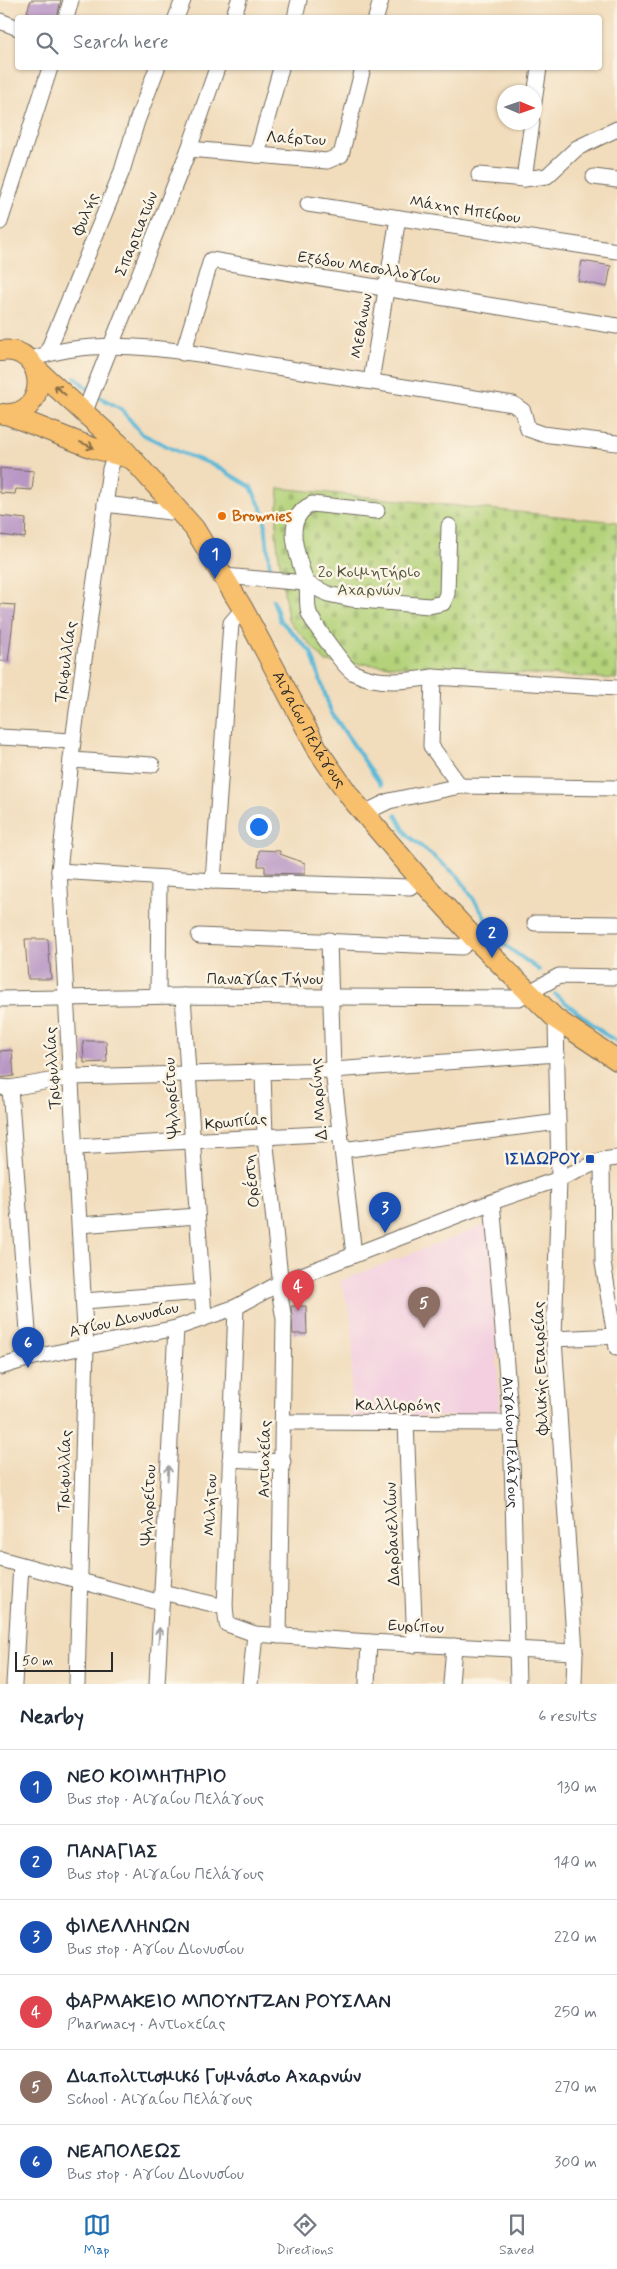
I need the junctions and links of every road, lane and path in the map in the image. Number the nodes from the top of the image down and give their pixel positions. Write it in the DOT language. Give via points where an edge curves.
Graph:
graph roads {
  1 [pos="71,0"];
  2 [pos="183,0"];
  3 [pos="239,0"];
  4 [pos="299,0"];
  5 [pos="381,0"];
  6 [pos="67,15"];
  7 [pos="177,15"];
  8 [pos="234,15"];
  9 [pos="296,15"];
  10 [pos="377,15"];
  11 [pos="0,21"];
  12 [pos="15,27"];
  13 [pos="49,70"];
  14 [pos="156,70"];
  15 [pos="216,70"];
  16 [pos="280,70"];
  17 [pos="363,70"];
  18 [pos="539,70"];
  19 [pos="536,85"];
  20 [pos="617,129"];
  21 [pos="531,130"];
  22 [pos="189,149"];
  23 [pos="257,155"];
  24 [pos="479,174"];
  25 [pos="594,176"];
  26 [pos="524,179"];
  27 [pos="617,180"];
  28 [pos="308,204"];
  29 [pos="398,218"];
  30 [pos="0,222"];
  31 [pos="617,251"];
  32 [pos="386,289"];
  33 [pos="617,326"];
  34 [pos="111,345"];
  35 [pos="1,348"];
  36 [pos="182,352"];
  37 [pos="37,360"];
  38 [pos="370,381"];
  39 [pos="85,412"];
  40 [pos="4,414"];
  41 [pos="617,443"];
  42 [pos="124,457"];
  43 [pos="106,504"];
  44 [pos="176,507"];
  45 [pos="378,511"];
  46 [pos="449,526"];
  47 [pos="224,576"];
  48 [pos="306,583"];
  49 [pos="243,609"];
  50 [pos="433,677"];
  51 [pos="617,688"];
  52 [pos="0,737"];
  53 [pos="73,741"];
  54 [pos="71,760"];
  55 [pos="152,765"];
  56 [pos="460,786"];
  57 [pos="617,788"];
  58 [pos="364,813"];
  59 [pos="59,871"];
  60 [pos="159,878"];
  61 [pos="420,879"];
  62 [pos="213,881"];
  63 [pos="535,923"];
  64 [pos="617,924"];
  65 [pos="199,936"];
  66 [pos="474,938"];
  67 [pos="329,940"];
  68 [pos="617,977"];
  69 [pos="530,994"];
  70 [pos="158,996"];
  71 [pos="183,996"];
  72 [pos="330,997"];
  73 [pos="67,998"];
  74 [pos="0,999"];
  75 [pos="556,1019"];
  76 [pos="557,1054"];
  77 [pos="617,1060"];
  78 [pos="334,1070"];
  79 [pos="263,1073"];
  80 [pos="189,1074"];
  81 [pos="72,1077"];
  82 [pos="5,1087"];
  83 [pos="558,1122"];
  84 [pos="340,1134"];
  85 [pos="265,1136"];
  86 [pos="193,1143"];
  87 [pos="75,1147"];
  88 [pos="342,1150"];
  89 [pos="610,1159"];
  90 [pos="559,1179"];
  91 [pos="492,1202"];
  92 [pos="197,1216"];
  93 [pos="80,1225"];
  94 [pos="354,1255"];
  95 [pos="610,1263"];
  96 [pos="278,1284"];
  97 [pos="202,1292"];
  98 [pos="84,1301"];
  99 [pos="236,1307"];
  100 [pos="204,1317"];
  101 [pos="176,1328"];
  102 [pos="554,1339"];
  103 [pos="617,1340"];
  104 [pos="86,1348"];
  105 [pos="30,1358"];
  106 [pos="0,1367"];
  107 [pos="284,1422"];
  108 [pos="406,1422"];
  109 [pos="511,1423"];
  110 [pos="230,1460"];
  111 [pos="283,1462"];
  112 [pos="0,1559"];
  113 [pos="22,1565"];
  114 [pos="80,1580"];
  115 [pos="162,1598"];
  116 [pos="225,1607"];
  117 [pos="255,1634"];
  118 [pos="279,1636"];
  119 [pos="369,1642"];
  120 [pos="415,1644"];
  121 [pos="454,1646"];
  122 [pos="518,1649"];
  123 [pos="575,1652"];
  124 [pos="14,1684"];
  125 [pos="77,1684"];
  126 [pos="157,1684"];
  127 [pos="250,1684"];
  128 [pos="367,1684"];
  129 [pos="451,1684"];
  130 [pos="518,1684"];
  131 [pos="574,1684"];
  1 -- 6 [label="street"];
  2 -- 7 [label="street"];
  3 -- 8 [label="street"];
  4 -- 9 [label="street"];
  5 -- 10 [label="street"];
  11 -- 12 [label="street"];
  13 -- 30 [label="street"];
  14 -- 37 [label="street, Φυλής" via="122,172"];
  15 -- 22 [label="street, Σπαρτιατών"];
  16 -- 23 [label="street"];
  17 -- 23 [label="street, Λαέρτου" via="341,155 326,161"];
  18 -- 19 [label="street"];
  20 -- 26 [label="street" via="577,148 547,176"];
  21 -- 26 [label="street"];
  22 -- 23 [label="street, Λαέρτου"];
  22 -- 34 [label="street, Σπαρτιατών"];
  24 -- 26 [label="street"];
  25 -- 27 [label="street"];
  28 -- 29 [label="street, Μάχης Ηπείρου"];
  29 -- 31 [label="street, Μάχης Ηπείρου"];
  29 -- 32 [label="street, Μεθάνων"];
  32 -- 33 [label="street, Εξόδου Μεσολλογίου"];
  32 -- 36 [label="street, Εξόδου Μεσολλογίου" via="211,260"];
  32 -- 38 [label="street, Μεθάνων"];
  34 -- 36 [label="street"];
  34 -- 37 [label="street"];
  34 -- 39 [label="street, Σπαρτιατών"];
  35 -- 37 [label="main road, Αιγαίου Πελάγους"];
  36 -- 38 [label="street"];
  39 -- 37 [label="main road, Αιγαίου Πελάγους, one-way"];
  37 -- 40 [label="main road" via="35,398 28,407"];
  38 -- 41 [label="street" via="513,404 523,411 528,429 542,434"];
  39 -- 42 [label="main road, Αιγαίου Πελάγους"];
  40 -- 42 [label="main road, one-way"];
  42 -- 43 [label="street, Τριφυλλίας" via="110,469"];
  42 -- 44 [label="main road, Αιγαίου Πελάγους"];
  43 -- 44 [label="street" via="170,512"];
  43 -- 53 [label="street, Τριφυλλίας"];
  44 -- 47 [label="main road, Αιγαίου Πελάγους" via="194,528"];
  45 -- 48 [label="street" via="312,504 304,508 298,516 294,545"];
  46 -- 48 [label="street" via="447,594 443,603 429,606 351,599 328,594"];
  47 -- 48 [label="street"];
  47 -- 49 [label="main road, Αιγαίου Πελάγους"];
  48 -- 50 [label="street" via="309,612 316,627 353,673 403,682"];
  49 -- 58 [label="main road, Αιγαίου Πελάγους" via="319,752"];
  49 -- 62 [label="street" via="231,623"];
  50 -- 51 [label="street"];
  50 -- 56 [label="street" via="431,746"];
  52 -- 53 [label="street"];
  53 -- 54 [label="street, Τριφυλλίας"];
  54 -- 55 [label="street"];
  54 -- 59 [label="street, Τριφυλλίας"];
  56 -- 57 [label="street"];
  56 -- 58 [label="street" via="389,801"];
  58 -- 61 [label="main road, Αιγαίου Πελάγους"];
  59 -- 60 [label="street"];
  59 -- 73 [label="street, Τριφυλλίας"];
  60 -- 62 [label="street"];
  60 -- 70 [label="street"];
  61 -- 62 [label="street" via="410,887"];
  61 -- 66 [label="main road, Αιγαίου Πελάγους"];
  63 -- 64 [label="street"];
  65 -- 67 [label="street"];
  66 -- 67 [label="street" via="462,947"];
  66 -- 69 [label="main road, Αιγαίου Πελάγους"];
  67 -- 72 [label="street, Δ. Μαρίνης"];
  68 -- 69 [label="street" via="559,976"];
  69 -- 72 [label="street, Παναγίας Τήνου" via="519,998"];
  69 -- 75 [label="main road, Αιγαίου Πελάγους"];
  70 -- 71 [label="street, Παναγίας Τήνου"];
  70 -- 73 [label="street, Παναγίας Τήνου"];
  71 -- 72 [label="street, Παναγίας Τήνου"];
  71 -- 80 [label="street, Ψηλορείτου"];
  72 -- 78 [label="street, Δ. Μαρίνης"];
  73 -- 74 [label="street, Παναγίας Τήνου"];
  73 -- 81 [label="street, Τριφυλλίας"];
  75 -- 76 [label="street, Φιλικής Εταιρείας"];
  75 -- 77 [label="main road, Αιγαίου Πελάγους"];
  76 -- 78 [label="street"];
  76 -- 83 [label="street, Φιλικής Εταιρείας"];
  78 -- 79 [label="street"];
  78 -- 84 [label="street, Δ. Μαρίνης"];
  79 -- 80 [label="street"];
  79 -- 85 [label="street, Ορέστη"];
  80 -- 81 [label="street"];
  80 -- 86 [label="street, Ψηλορείτου"];
  81 -- 82 [label="street"];
  81 -- 87 [label="street, Τριφυλλίας"];
  82 -- 105 [label="street"];
  83 -- 88 [label="street"];
  83 -- 90 [label="street, Φιλικής Εταιρείας"];
  84 -- 85 [label="street, Κρωπίας"];
  84 -- 88 [label="street, Δ. Μαρίνης"];
  85 -- 86 [label="street, Κρωπίας"];
  85 -- 96 [label="street, Ορέστη" via="280,1277"];
  86 -- 87 [label="street, Κρωπίας"];
  86 -- 92 [label="street, Ψηλορείτου"];
  87 -- 93 [label="street, Τριφυλλίας"];
  88 -- 94 [label="street, Δ. Μαρίνης"];
  89 -- 90 [label="street, Αγίου Διονυσίου"];
  89 -- 95 [label="street"];
  90 -- 91 [label="street, Αγίου Διονυσίου"];
  90 -- 102 [label="street, Φιλικής Εταιρείας"];
  91 -- 94 [label="street, Αγίου Διονυσίου"];
  91 -- 109 [label="street, Αιγαίου Πελάγους"];
  92 -- 93 [label="street"];
  92 -- 97 [label="street, Ψηλορείτου"];
  93 -- 98 [label="street, Τριφυλλίας"];
  94 -- 96 [label="street, Αγίου Διονυσίου"];
  95 -- 103 [label="street"];
  96 -- 99 [label="street, Αγίου Διονυσίου"];
  96 -- 107 [label="street, Αντιοχείας" via="284,1319"];
  97 -- 98 [label="street"];
  97 -- 100 [label="street, Ψηλορείτου"];
  98 -- 104 [label="street, Τριφυλλίας"];
  99 -- 100 [label="street, Αγίου Διονυσίου"];
  99 -- 110 [label="street, Μιλήτου"];
  100 -- 101 [label="street, Αγίου Διονυσίου"];
  101 -- 104 [label="street, Αγίου Διονυσίου"];
  115 -- 101 [label="street, Ψηλορείτου, one-way"];
  102 -- 103 [label="street"];
  102 -- 123 [label="street, Φιλικής Εταιρείας"];
  104 -- 105 [label="street, Αγίου Διονυσίου"];
  104 -- 114 [label="street, Τριφυλλίας"];
  105 -- 106 [label="street, Αγίου Διονυσίου"];
  107 -- 108 [label="street, Καλλιρρόης"];
  107 -- 111 [label="street, Αντιοχείας"];
  108 -- 109 [label="street, Καλλιρρόης"];
  108 -- 120 [label="street, Δαρδανελλίων"];
  109 -- 122 [label="street, Αιγαίου Πελάγους"];
  110 -- 111 [label="street"];
  110 -- 116 [label="street, Μιλήτου"];
  111 -- 118 [label="street, Αντιοχείας"];
  112 -- 113 [label="street"];
  113 -- 114 [label="street"];
  113 -- 124 [label="street"];
  114 -- 115 [label="street"];
  114 -- 125 [label="street, Τριφυλλίας"];
  115 -- 116 [label="street"];
  126 -- 115 [label="street, Ψηλορείτου, one-way"];
  116 -- 117 [label="street, Μιλήτου" via="227,1624"];
  117 -- 118 [label="street, Ευρίπου"];
  117 -- 127 [label="street"];
  118 -- 119 [label="street, Ευρίπου"];
  119 -- 120 [label="street, Ευρίπου"];
  119 -- 128 [label="street"];
  120 -- 121 [label="street, Ευρίπου"];
  121 -- 122 [label="street, Ευρίπου"];
  121 -- 129 [label="street"];
  122 -- 123 [label="street, Ευρίπου"];
  122 -- 130 [label="street, Αιγαίου Πελάγους"];
  123 -- 131 [label="street, Φιλικής Εταιρείας"];
}
